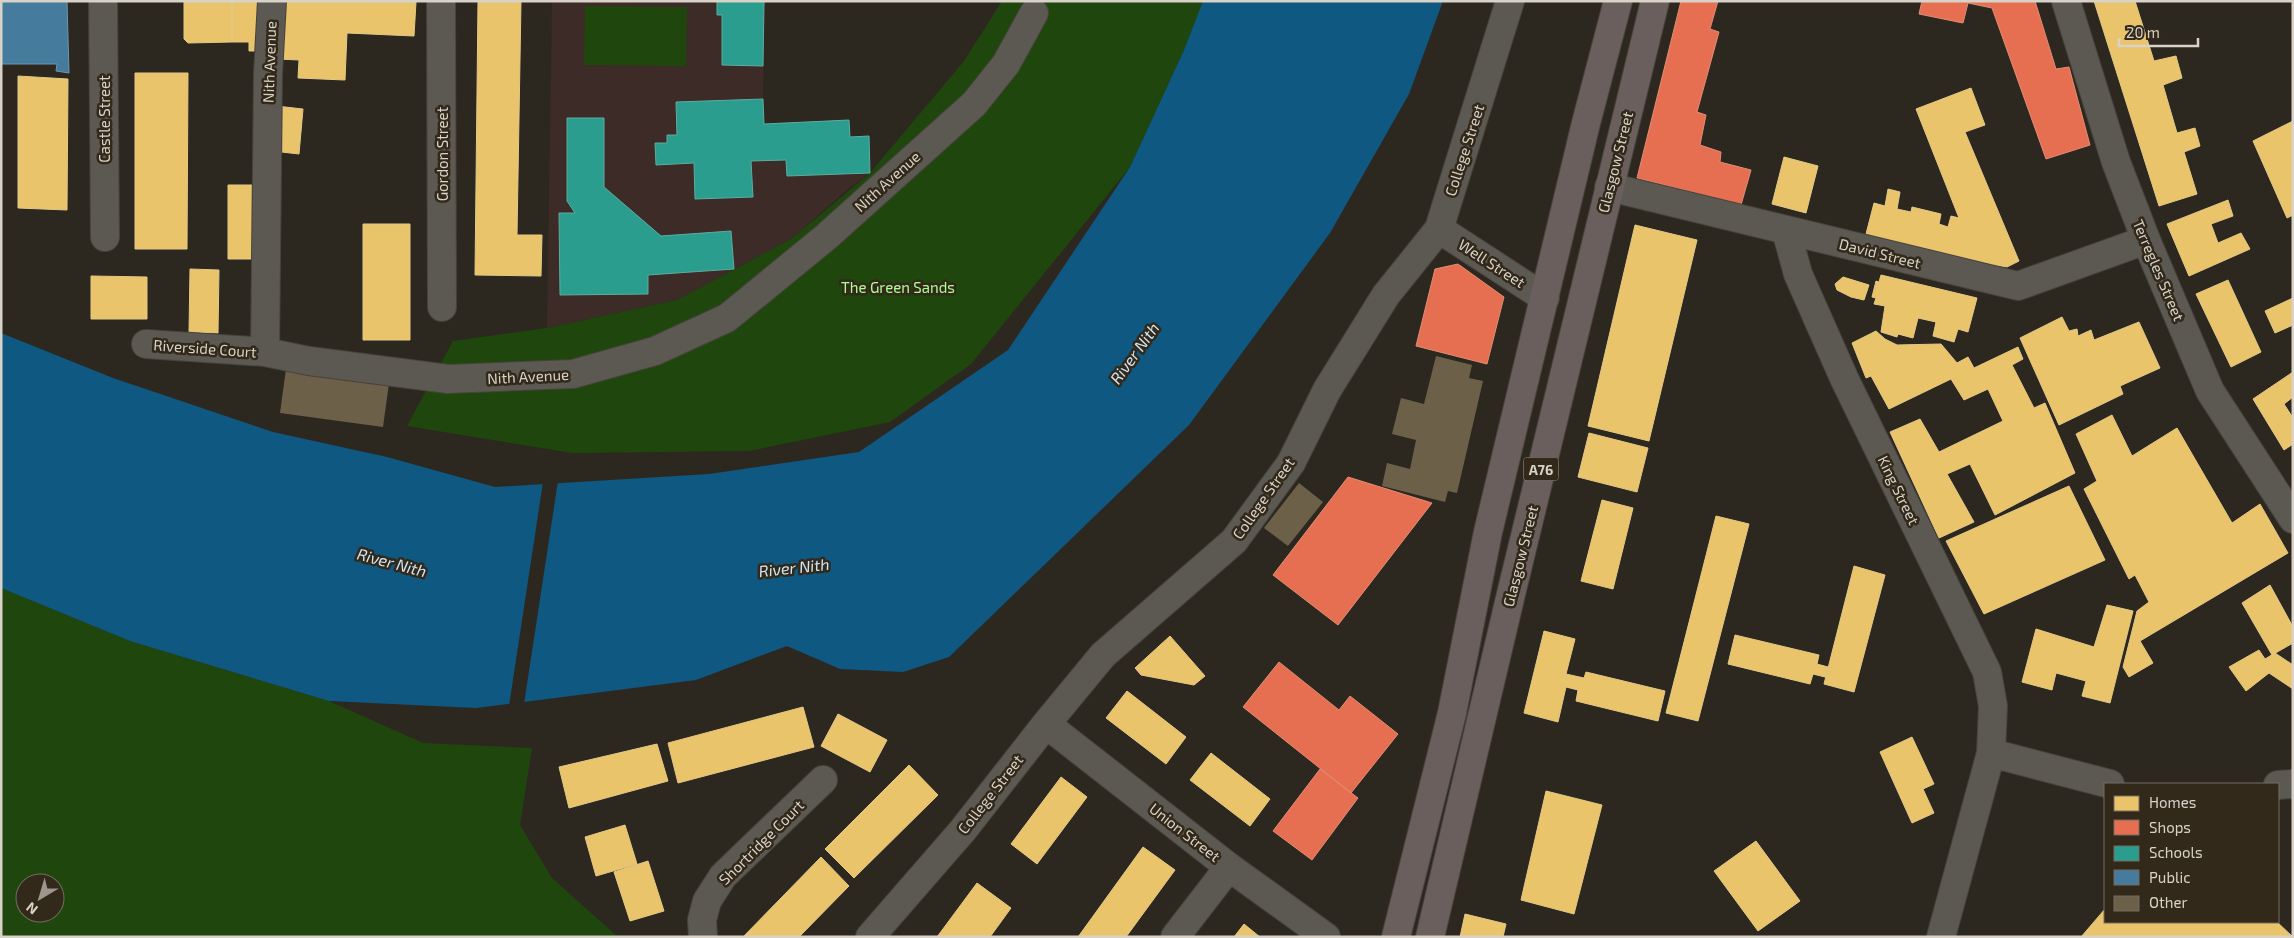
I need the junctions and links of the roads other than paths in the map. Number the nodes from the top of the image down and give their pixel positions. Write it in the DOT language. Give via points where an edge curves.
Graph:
graph roads {
  1 [pos="103,1"];
  2 [pos="272,1"];
  3 [pos="441,1"];
  4 [pos="1510,1"];
  5 [pos="1618,1"];
  6 [pos="1655,1"];
  7 [pos="2066,1"];
  8 [pos="1034,13"];
  9 [pos="1609,187"];
  10 [pos="1439,229"];
  11 [pos="1786,230"];
  12 [pos="105,237"];
  13 [pos="2146,240"];
  14 [pos="1545,298"];
  15 [pos="442,307"];
  16 [pos="146,344"];
  17 [pos="265,352"];
  18 [pos="2293,519"];
  19 [pos="1046,724"];
  20 [pos="1991,753"];
  21 [pos="823,780"];
  22 [pos="2106,783"];
  23 [pos="2293,784"];
  24 [pos="2279,785"];
  25 [pos="1229,867"];
  26 [pos="703,937"];
  27 [pos="870,937"];
  28 [pos="1175,937"];
  29 [pos="1326,937"];
  30 [pos="1396,937"];
  31 [pos="1430,937"];
  32 [pos="1940,937"];
  1 -- 12 [label="street, Castle Street"];
  2 -- 17 [label="street, Nith Avenue" via="268,74"];
  3 -- 15 [label="street, Gordon Street"];
  4 -- 10 [label="street, College Street"];
  5 -- 14 [label="main road, A76"];
  6 -- 9 [label="main road, Glasgow Street / A76"];
  7 -- 13 [label="street, Terregles Street" via="2116,162"];
  8 -- 17 [label="street, Nith Avenue" via="1006,64 974,104 826,236 727,318 655,352 573,374 448,380"];
  9 -- 11 [label="street, David Street"];
  9 -- 31 [label="main road, Glasgow Street / A76"];
  10 -- 14 [label="street, Well Street"];
  10 -- 19 [label="street, College Street" via="1386,295 1327,390 1290,463 1234,541 1104,655"];
  11 -- 13 [label="street, David Street" via="2018,286"];
  11 -- 20 [label="street, King Street" via="1798,274 1844,378 1987,672 1993,706"];
  13 -- 18 [label="street, Terregles Street" via="2210,391"];
  14 -- 30 [label="main road, A76" via="1488,532 1452,713"];
  16 -- 17 [label="street, Riverside Court"];
  19 -- 25 [label="street, Union Street"];
  19 -- 27 [label="street, College Street" via="963,830"];
  20 -- 22 [label="street"];
  20 -- 32 [label="street, King Street"];
  21 -- 26 [label="street, Shortridge Court" via="723,876 707,901 702,920"];
  23 -- 24 [label="street"];
  25 -- 28 [label="street"];
  25 -- 29 [label="street, Union Street"];
}
